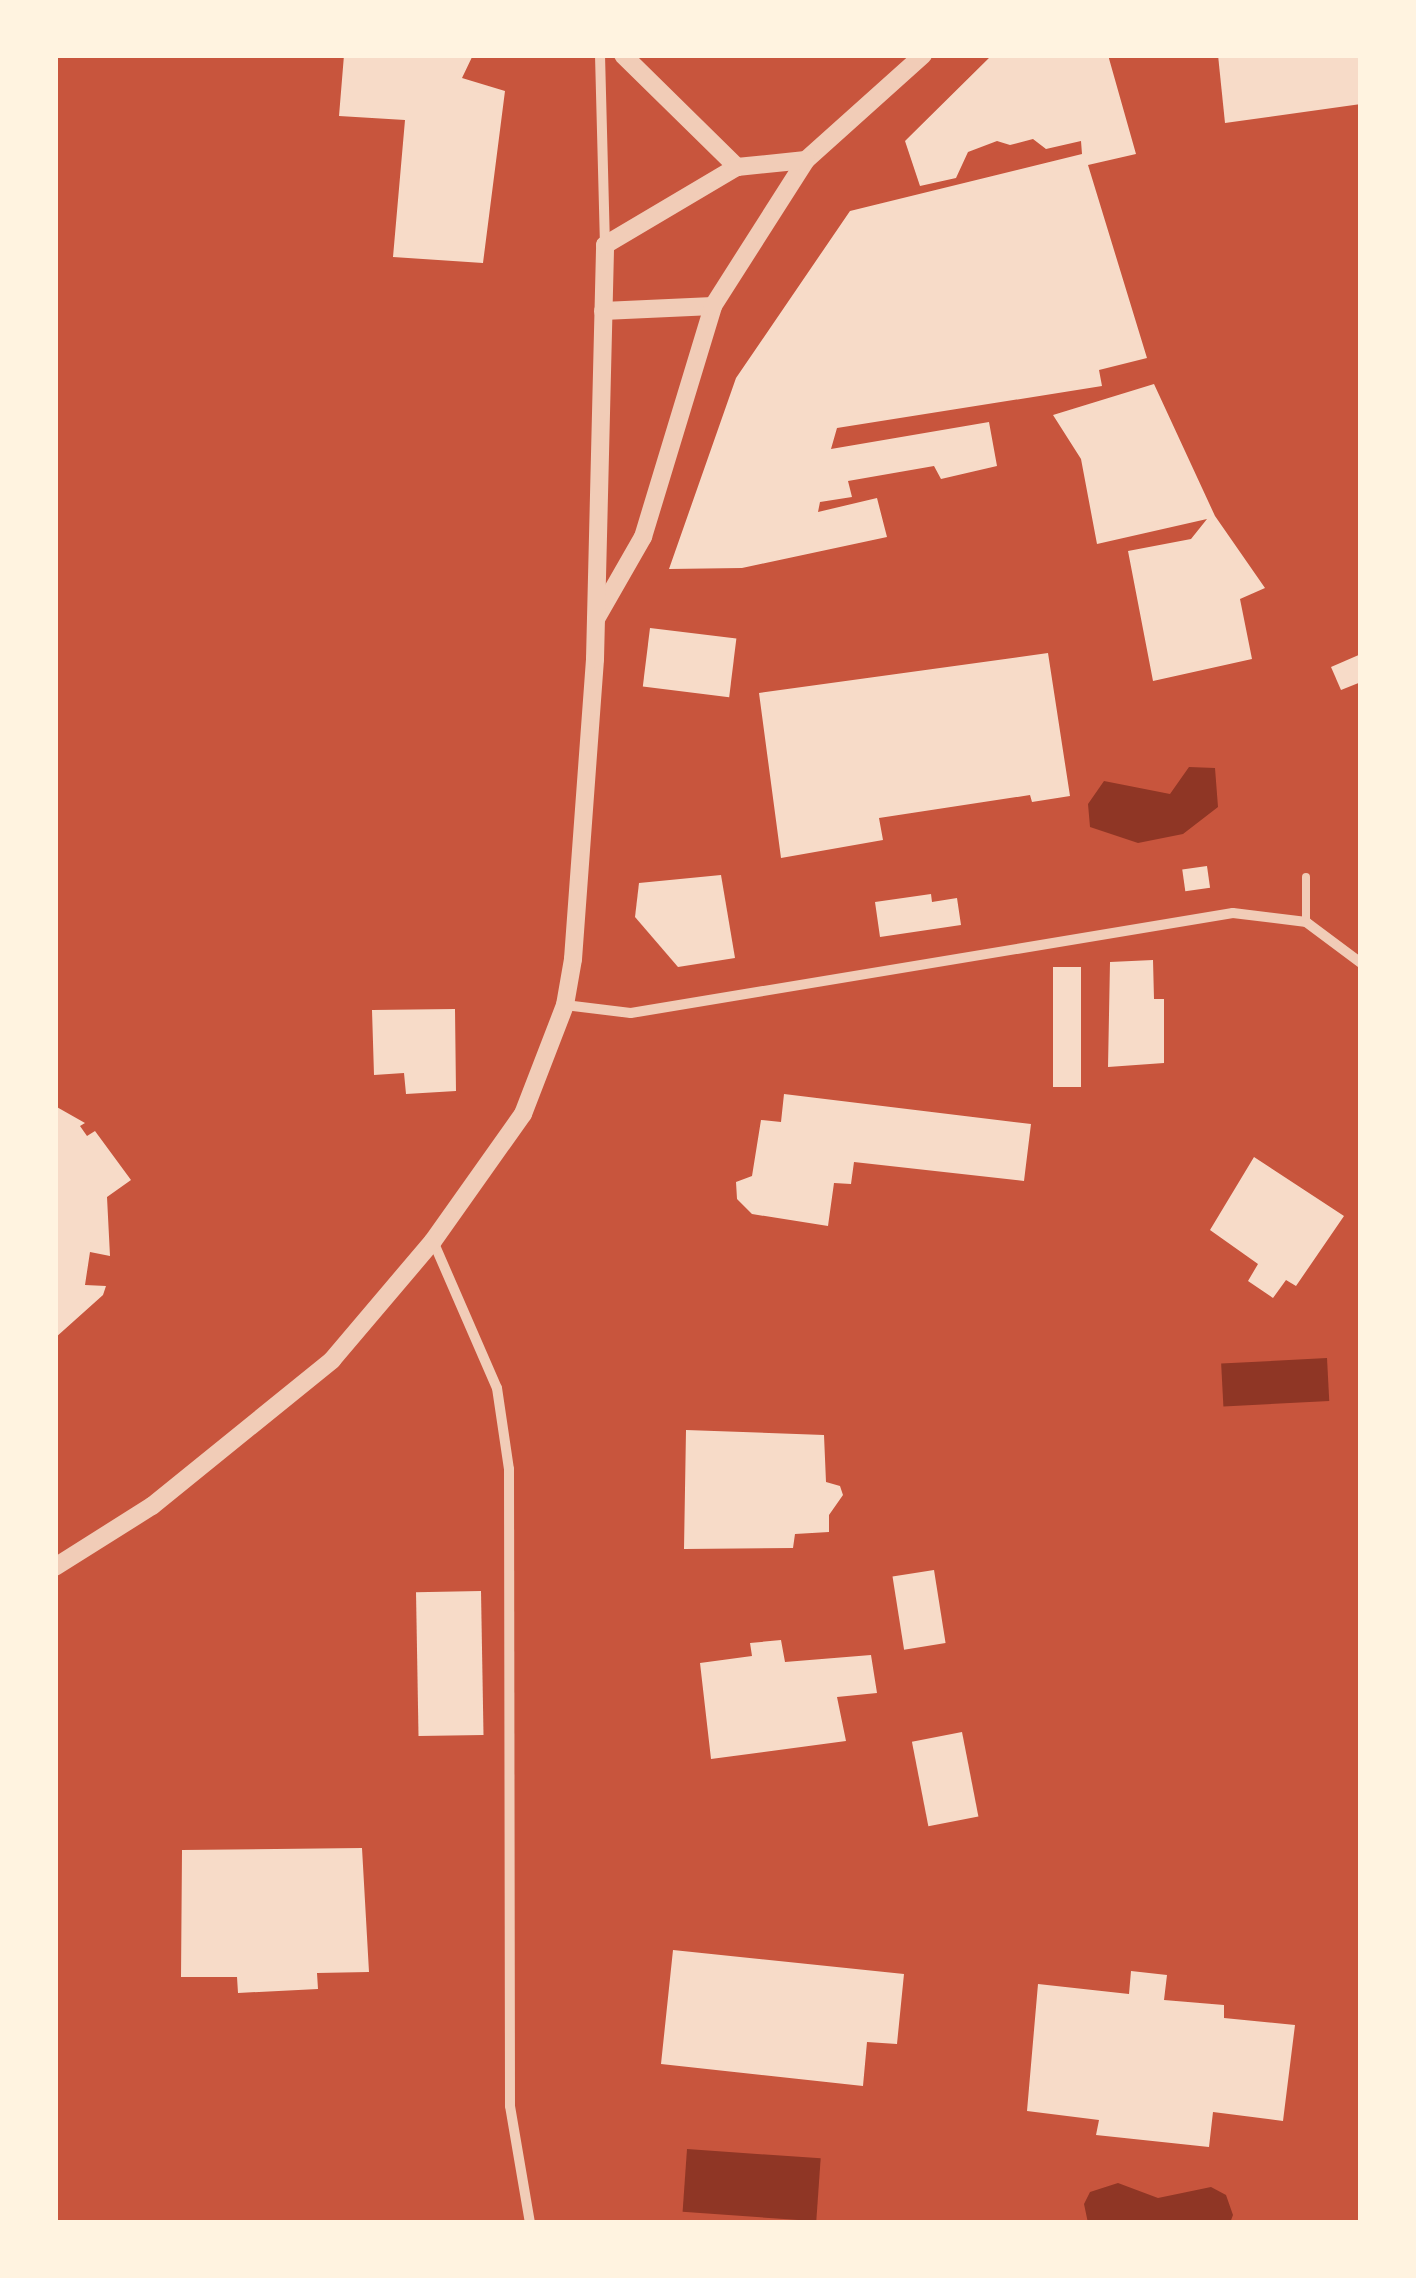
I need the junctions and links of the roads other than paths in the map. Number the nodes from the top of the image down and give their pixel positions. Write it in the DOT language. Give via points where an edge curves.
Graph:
graph roads {
  1 [pos="600,55"];
  2 [pos="623,55"];
  3 [pos="923,55"];
  4 [pos="806,160"];
  5 [pos="737,167"];
  6 [pos="605,245"];
  7 [pos="713,306"];
  8 [pos="603,311"];
  9 [pos="596,620"];
  10 [pos="1306,878"];
  11 [pos="1306,922"];
  12 [pos="1361,964"];
  13 [pos="566,1005"];
  14 [pos="432,1241"];
  15 [pos="55,1567"];
  16 [pos="530,2223"];
  1 -- 6 [label="street"];
  2 -- 5 [label="street"];
  3 -- 4 [label="street"];
  4 -- 5 [label="street"];
  4 -- 7 [label="street"];
  5 -- 6 [label="street"];
  6 -- 8 [label="street"];
  7 -- 8 [label="street"];
  7 -- 9 [label="street" via="643,537"];
  8 -- 9 [label="street"];
  9 -- 13 [label="street"];
  10 -- 11 [label="lane"];
  11 -- 12 [label="street"];
  11 -- 13 [label="street" via="1232,914 631,1013"];
  13 -- 14 [label="street" via="522,1114"];
  14 -- 15 [label="street" via="332,1360 152,1506"];
  14 -- 16 [label="street" via="497,1388 508,1469 510,2106"];
}
